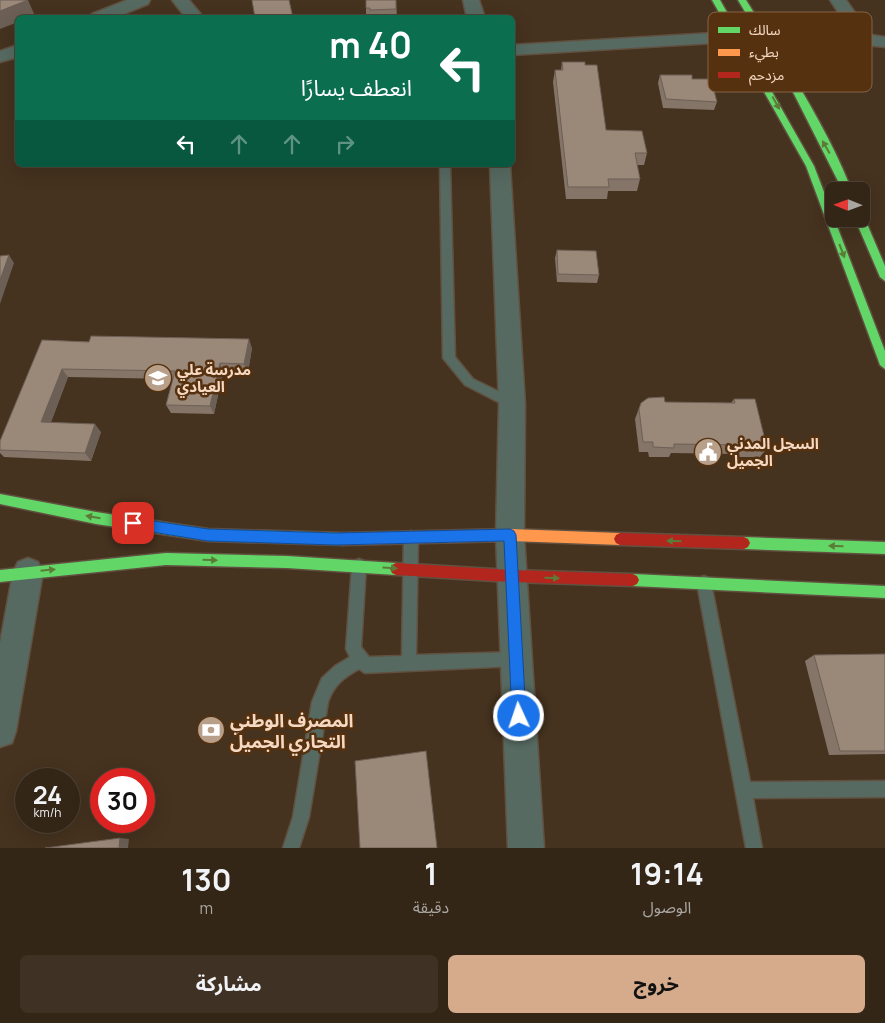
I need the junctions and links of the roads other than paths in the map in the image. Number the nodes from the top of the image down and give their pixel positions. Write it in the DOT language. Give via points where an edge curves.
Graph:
graph roads {
  1 [pos="142,0"];
  2 [pos="180,0"];
  3 [pos="471,0"];
  4 [pos="716,0"];
  5 [pos="742,0"];
  6 [pos="838,0"];
  7 [pos="723,12"];
  8 [pos="750,12"];
  9 [pos="846,12"];
  10 [pos="105,15"];
  11 [pos="193,15"];
  12 [pos="475,15"];
  13 [pos="708,38"];
  14 [pos="872,41"];
  15 [pos="885,42"];
  16 [pos="515,50"];
  17 [pos="15,51"];
  18 [pos="0,57"];
  19 [pos="769,92"];
  20 [pos="796,92"];
  21 [pos="445,167"];
  22 [pos="500,167"];
  23 [pos="844,182"];
  24 [pos="864,228"];
  25 [pos="885,277"];
  26 [pos="885,365"];
  27 [pos="512,404"];
  28 [pos="0,499"];
  29 [pos="510,535"];
  30 [pos="411,538"];
  31 [pos="885,548"];
  32 [pos="359,566"];
  33 [pos="409,569"];
  34 [pos="14,574"];
  35 [pos="512,576"];
  36 [pos="704,583"];
  37 [pos="885,592"];
  38 [pos="516,659"];
  39 [pos="360,660"];
  40 [pos="409,664"];
  41 [pos="0,731"];
  42 [pos="885,789"];
  43 [pos="743,790"];
  44 [pos="291,848"];
  45 [pos="526,848"];
  46 [pos="754,848"];
  1 -- 10 [label="street"];
  2 -- 11 [label="street"];
  3 -- 12 [label="street"];
  4 -- 7 [label="street"];
  5 -- 8 [label="street"];
  6 -- 9 [label="street"];
  13 -- 16 [label="street"];
  14 -- 15 [label="street"];
  17 -- 18 [label="street"];
  19 -- 26 [label="street, one-way" via="810,166"];
  23 -- 20 [label="street, one-way"];
  21 -- 27 [label="lane" via="448,358 469,382"];
  22 -- 27 [label="street"];
  24 -- 25 [label="street"];
  27 -- 29 [label="street"];
  30 -- 28 [label="street, one-way" via="208,535"];
  29 -- 30 [label="street"];
  31 -- 29 [label="street, one-way"];
  29 -- 35 [label="street"];
  30 -- 33 [label="lane"];
  32 -- 33 [label="street, one-way"];
  34 -- 32 [label="street, one-way" via="166,560"];
  32 -- 39 [label="lane" via="353,649"];
  33 -- 35 [label="street"];
  33 -- 40 [label="lane"];
  34 -- 41 [label="street"];
  35 -- 36 [label="street, one-way"];
  35 -- 38 [label="street"];
  36 -- 37 [label="street"];
  36 -- 43 [label="lane"];
  38 -- 40 [label="lane"];
  38 -- 45 [label="street"];
  39 -- 40 [label="lane" via="364,665"];
  39 -- 44 [label="lane" via="326,683 301,817"];
  42 -- 43 [label="lane"];
  43 -- 46 [label="lane"];
}
